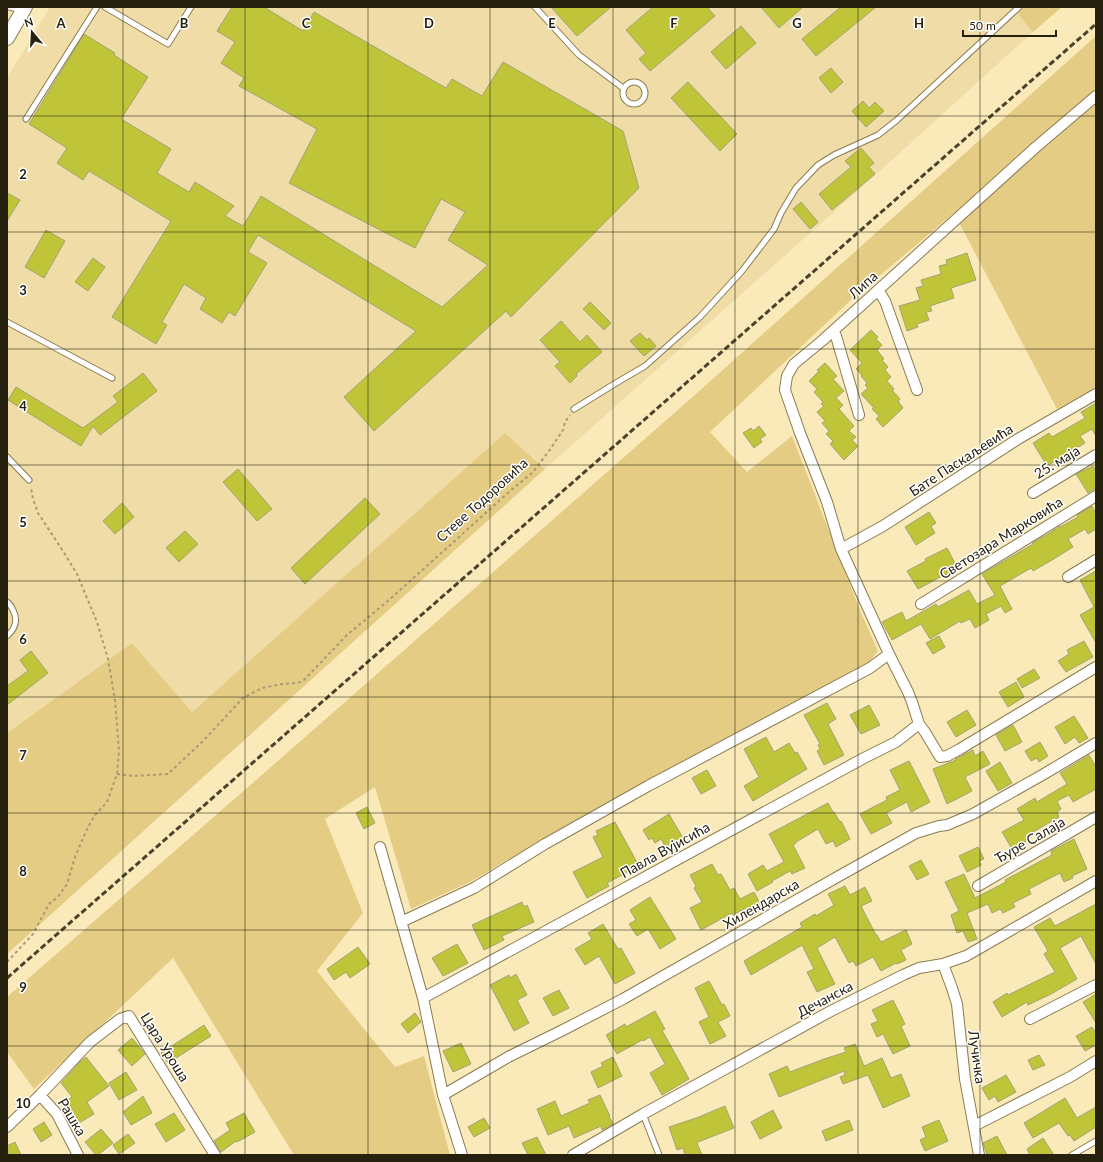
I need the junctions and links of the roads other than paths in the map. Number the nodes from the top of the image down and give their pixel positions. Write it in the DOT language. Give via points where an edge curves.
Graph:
graph roads {
  1 [pos="9,7"];
  2 [pos="97,7"];
  3 [pos="105,7"];
  4 [pos="191,7"];
  5 [pos="535,7"];
  6 [pos="1019,7"];
  7 [pos="24,9"];
  8 [pos="7,38"];
  9 [pos="623,88"];
  10 [pos="1096,96"];
  11 [pos="26,119"];
  12 [pos="878,290"];
  13 [pos="7,322"];
  14 [pos="833,331"];
  15 [pos="112,378"];
  16 [pos="917,390"];
  17 [pos="1096,394"];
  18 [pos="574,409"];
  19 [pos="859,415"];
  20 [pos="1096,455"];
  21 [pos="7,457"];
  22 [pos="30,480"];
  23 [pos="1033,493"];
  24 [pos="1096,496"];
  25 [pos="841,549"];
  26 [pos="1096,560"];
  27 [pos="1068,577"];
  28 [pos="7,602"];
  29 [pos="921,604"];
  30 [pos="7,636"];
  31 [pos="889,654"];
  32 [pos="1096,667"];
  33 [pos="919,724"];
  34 [pos="1096,743"];
  35 [pos="1096,818"];
  36 [pos="380,847"];
  37 [pos="1096,881"];
  38 [pos="978,886"];
  39 [pos="401,922"];
  40 [pos="943,964"];
  41 [pos="1096,984"];
  42 [pos="423,998"];
  43 [pos="1030,1018"];
  44 [pos="1096,1061"];
  45 [pos="40,1095"];
  46 [pos="443,1095"];
  47 [pos="643,1114"];
  48 [pos="7,1126"];
  49 [pos="974,1126"];
  50 [pos="1096,1141"];
  51 [pos="78,1155"];
  52 [pos="215,1155"];
  53 [pos="462,1155"];
  54 [pos="572,1155"];
  55 [pos="659,1155"];
  56 [pos="979,1155"];
  57 [pos="1072,1155"];
  1 -- 7 [label="lane"];
  2 -- 11 [label="lane"];
  3 -- 4 [label="lane" via="168,44"];
  5 -- 9 [label="lane" via="579,56"];
  6 -- 18 [label="lane" via="878,135 818,165 796,188 780,213 774,229 742,271 700,317 646,366"];
  7 -- 8 [label="street"];
  9 -- 9 [label="lane" via="624,98 631,104 643,100 645,91 640,83 630,82"];
  10 -- 12 [label="street, Липа"];
  12 -- 14 [label="street, Липа"];
  12 -- 16 [label="street" via="885,301"];
  13 -- 15 [label="lane"];
  14 -- 19 [label="street"];
  14 -- 25 [label="street, Липа" via="794,364 787,376 785,390 827,502"];
  17 -- 25 [label="street, Бате Паскаљевића" via="1018,439 883,526"];
  20 -- 23 [label="street, 25. маја"];
  21 -- 22 [label="lane"];
  24 -- 29 [label="street, Светозара Марковића"];
  25 -- 31 [label="street, Липа"];
  26 -- 27 [label="street"];
  28 -- 30 [label="lane" via="16,617 14,626"];
  31 -- 33 [label="street, Липа" via="912,702"];
  31 -- 39 [label="street" via="870,668 545,844 474,888"];
  32 -- 33 [label="street, Липа" via="947,756 940,757"];
  33 -- 42 [label="street, Павла Вујисића" via="896,742"];
  34 -- 46 [label="street, Хилендарска" via="973,814 910,837 623,999 510,1056"];
  35 -- 38 [label="street, Ђуре Салаја"];
  36 -- 39 [label="street"];
  37 -- 40 [label="street, Дечанска" via="966,956"];
  39 -- 42 [label="street"];
  40 -- 47 [label="street, Дечанска" via="919,968 830,1011"];
  40 -- 49 [label="street, Лучичка" via="956,1004 965,1079"];
  41 -- 43 [label="street"];
  42 -- 46 [label="street"];
  44 -- 49 [label="street"];
  45 -- 48 [label="street"];
  45 -- 51 [label="street, Рашка" via="57,1114"];
  45 -- 52 [label="street, Цара Уроша" via="90,1042 120,1019 129,1016"];
  46 -- 53 [label="street"];
  47 -- 54 [label="street, Дечанска"];
  47 -- 55 [label="lane"];
  49 -- 56 [label="street, Лучичка"];
  50 -- 57 [label="lane"];
}
